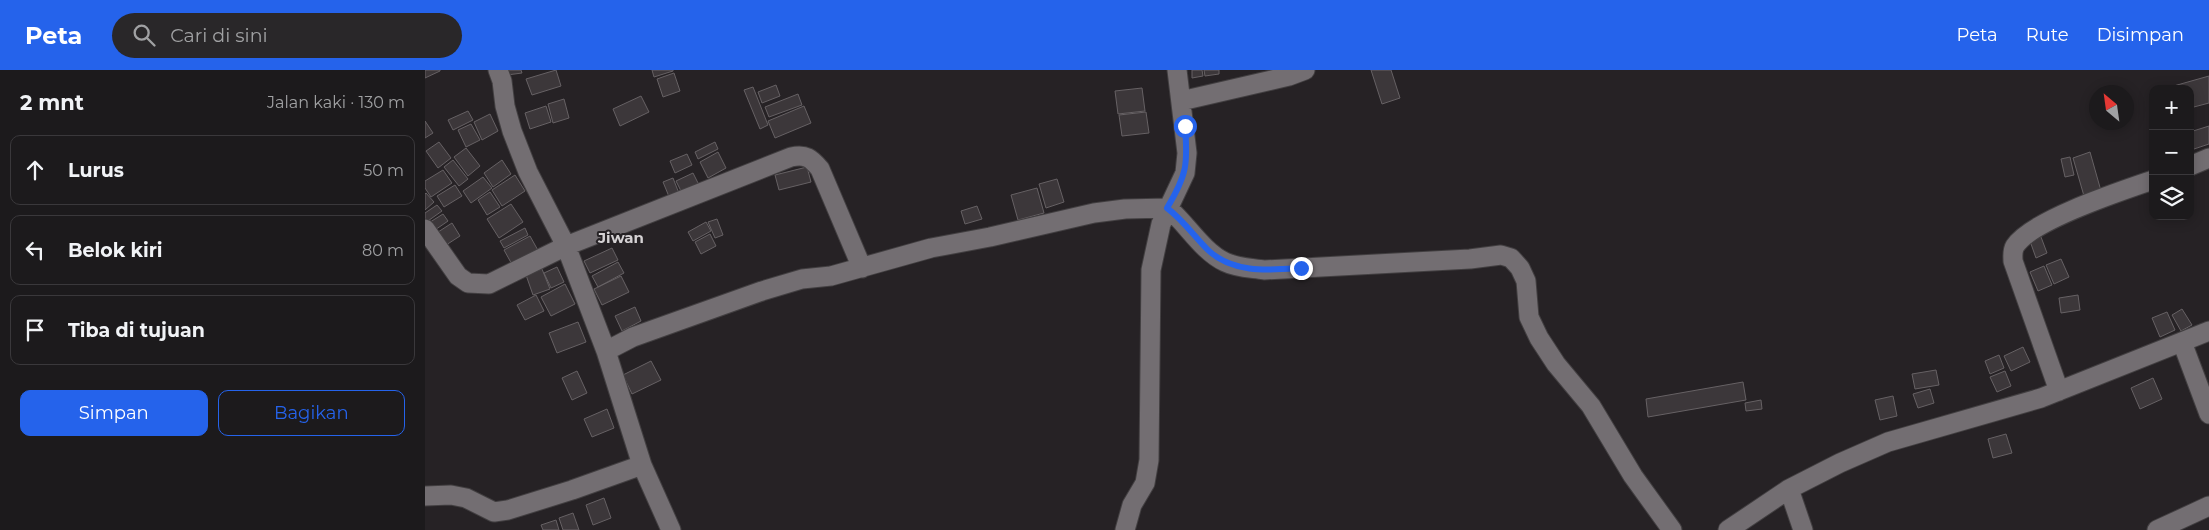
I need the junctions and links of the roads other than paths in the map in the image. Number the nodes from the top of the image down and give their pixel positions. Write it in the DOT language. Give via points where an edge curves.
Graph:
graph roads {
  1 [pos="498,70"];
  2 [pos="1177,70"];
  3 [pos="1305,70"];
  4 [pos="1181,101"];
  5 [pos="2209,158"];
  6 [pos="2194,164"];
  7 [pos="2149,181"];
  8 [pos="1167,208"];
  9 [pos="425,229"];
  10 [pos="566,246"];
  11 [pos="862,268"];
  12 [pos="2209,331"];
  13 [pos="2182,342"];
  14 [pos="606,350"];
  15 [pos="2059,391"];
  16 [pos="2209,414"];
  17 [pos="642,465"];
  18 [pos="1789,489"];
  19 [pos="425,496"];
  20 [pos="2209,506"];
  21 [pos="671,530"];
  22 [pos="1125,530"];
  23 [pos="1672,530"];
  24 [pos="1728,530"];
  25 [pos="1803,530"];
  26 [pos="2157,530"];
  1 -- 10 [label="street" via="511,131"];
  2 -- 4 [label="street"];
  3 -- 4 [label="street"];
  4 -- 8 [label="street" via="1187,153 1185,173"];
  5 -- 6 [label="street"];
  7 -- 15 [label="street" via="2063,214 2021,238 2013,249 2013,261"];
  8 -- 11 [label="street" via="1125,209 1061,220 931,248"];
  8 -- 22 [label="street" via="1151,270 1149,460 1145,483 1132,505"];
  8 -- 23 [label="street" via="1209,251 1225,262 1241,267 1264,270 1501,255 1511,258 1526,281 1529,317 1539,338 1591,406 1633,476"];
  9 -- 10 [label="street" via="458,276 477,285 489,284"];
  10 -- 11 [label="street" via="803,155 820,169"];
  10 -- 14 [label="street"];
  11 -- 14 [label="street" via="762,290"];
  12 -- 13 [label="street"];
  13 -- 15 [label="street"];
  13 -- 16 [label="street"];
  14 -- 17 [label="street"];
  15 -- 18 [label="street" via="1889,442"];
  17 -- 19 [label="street" via="494,512 466,498"];
  17 -- 21 [label="street"];
  18 -- 24 [label="street"];
  18 -- 25 [label="street"];
  20 -- 26 [label="street"];
}
